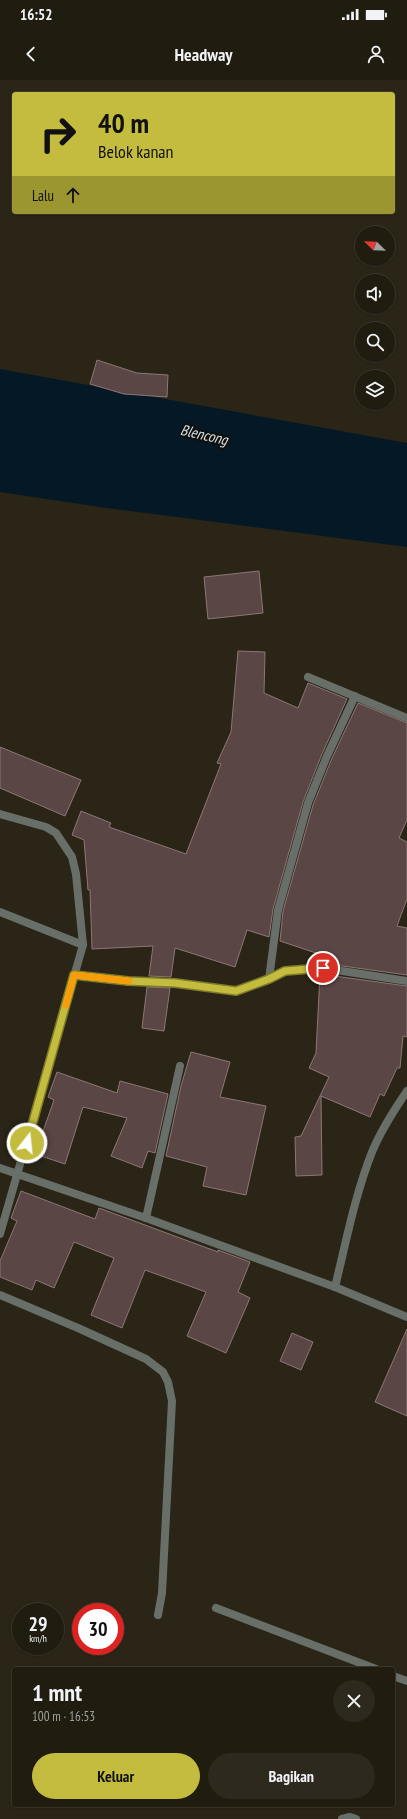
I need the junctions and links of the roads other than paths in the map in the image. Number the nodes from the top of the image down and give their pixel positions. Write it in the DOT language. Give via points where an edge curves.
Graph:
graph roads {
  1 [pos="308,678"];
  2 [pos="356,696"];
  3 [pos="407,718"];
  4 [pos="0,814"];
  5 [pos="0,912"];
  6 [pos="83,945"];
  7 [pos="74,975"];
  8 [pos="269,979"];
  9 [pos="407,981"];
  10 [pos="180,1066"];
  11 [pos="407,1091"];
  12 [pos="0,1168"];
  13 [pos="19,1173"];
  14 [pos="146,1218"];
  15 [pos="0,1234"];
  16 [pos="335,1287"];
  17 [pos="0,1296"];
  18 [pos="407,1317"];
  19 [pos="216,1608"];
  20 [pos="158,1614"];
  21 [pos="371,1667"];
  22 [pos="395,1677"];
  23 [pos="407,1681"];
  24 [pos="342,1819"];
  25 [pos="356,1819"];
  1 -- 2 [label="street"];
  2 -- 3 [label="street"];
  2 -- 8 [label="street" via="308,803 278,910"];
  4 -- 6 [label="street" via="46,827 56,833 72,857"];
  5 -- 6 [label="street"];
  6 -- 7 [label="street"];
  7 -- 8 [label="street" via="236,991"];
  7 -- 13 [label="street"];
  8 -- 9 [label="street" via="285,971 323,968"];
  10 -- 14 [label="street"];
  11 -- 16 [label="street" via="388,1120 359,1187"];
  12 -- 13 [label="street"];
  13 -- 14 [label="street"];
  13 -- 15 [label="street"];
  14 -- 16 [label="street"];
  16 -- 18 [label="street"];
  17 -- 20 [label="street" via="133,1352 156,1365 166,1376 172,1401 162,1593"];
  19 -- 21 [label="street"];
  22 -- 23 [label="street"];
  24 -- 25 [label="street"];
}
